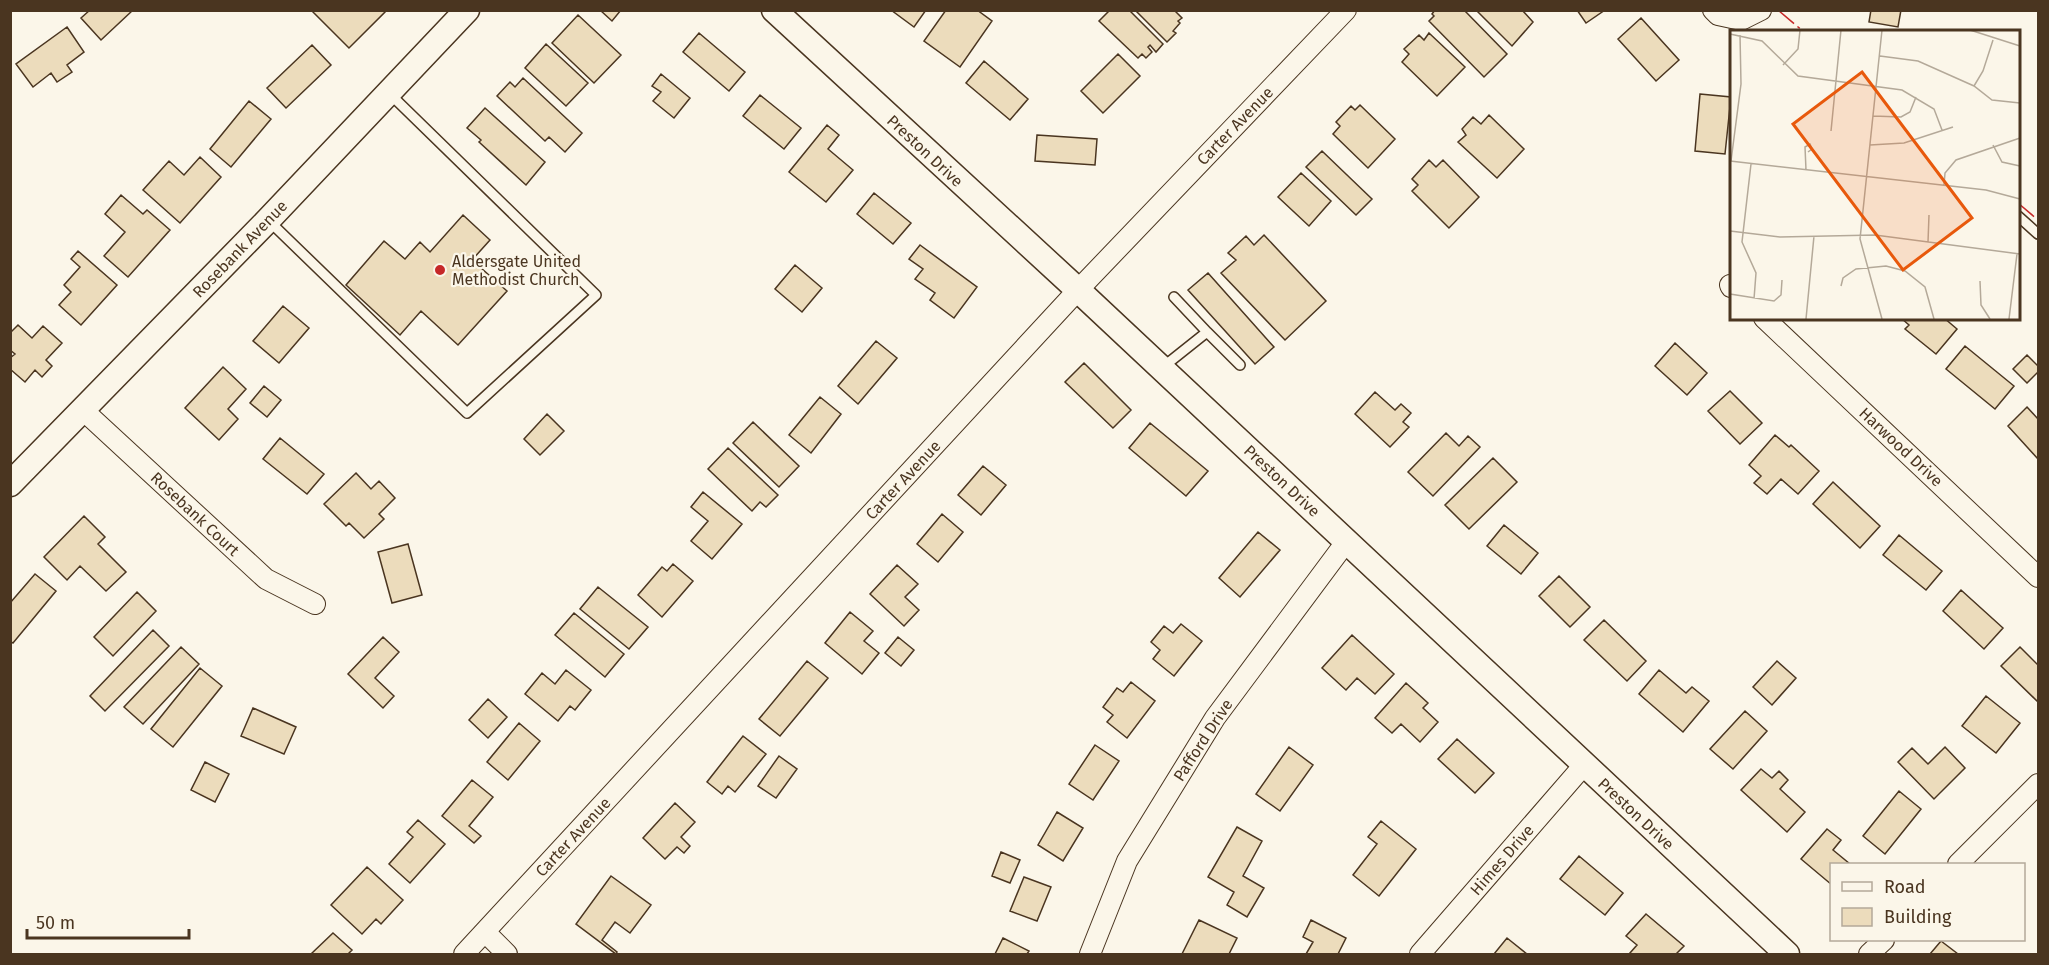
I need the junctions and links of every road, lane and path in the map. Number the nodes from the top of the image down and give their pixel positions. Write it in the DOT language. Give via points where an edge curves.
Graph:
graph roads {
  1 [pos="467,10"];
  2 [pos="774,10"];
  3 [pos="1346,10"];
  4 [pos="1713,10"];
  5 [pos="1761,10"];
  6 [pos="389,93"];
  7 [pos="2019,217"];
  8 [pos="268,220"];
  9 [pos="2038,234"];
  10 [pos="1078,290"];
  11 [pos="1174,297"];
  12 [pos="1766,320"];
  13 [pos="1207,332"];
  14 [pos="1240,365"];
  15 [pos="1161,369"];
  16 [pos="84,411"];
  17 [pos="10,484"];
  18 [pos="1346,542"];
  19 [pos="2038,577"];
  20 [pos="315,604"];
  21 [pos="1584,765"];
  22 [pos="2038,784"];
  23 [pos="1959,863"];
  24 [pos="485,932"];
  25 [pos="1882,941"];
  26 [pos="464,954"];
  27 [pos="507,954"];
  28 [pos="1090,954"];
  29 [pos="1420,954"];
  30 [pos="1787,954"];
  31 [pos="1869,954"];
  1 -- 6 [label="street, Rosebank Avenue"];
  2 -- 10 [label="street, Preston Drive"];
  3 -- 10 [label="street, Carter Avenue"];
  4 -- 5 [label="street" via="1718,15 1741,20"];
  6 -- 8 [label="street, Rosebank Avenue"];
  6 -- 8 [label="lane" via="596,295 467,413"];
  7 -- 9 [label="lane"];
  8 -- 16 [label="street, Rosebank Avenue"];
  10 -- 15 [label="street, Preston Drive"];
  10 -- 24 [label="street, Carter Avenue"];
  11 -- 13 [label="lane"];
  12 -- 19 [label="street, Harwood Drive"];
  13 -- 14 [label="lane"];
  13 -- 15 [label="lane"];
  15 -- 18 [label="street, Preston Drive"];
  16 -- 17 [label="street, Rosebank Avenue"];
  16 -- 20 [label="street, Rosebank Court" via="266,579"];
  18 -- 21 [label="street, Preston Drive"];
  18 -- 28 [label="street, Pafford Drive" via="1215,718 1127,861"];
  21 -- 29 [label="street, Himes Drive"];
  21 -- 30 [label="street, Preston Drive"];
  22 -- 23 [label="street"];
  24 -- 26 [label="street, Carter Avenue"];
  24 -- 27 [label="street"];
  25 -- 31 [label="street"];
}
